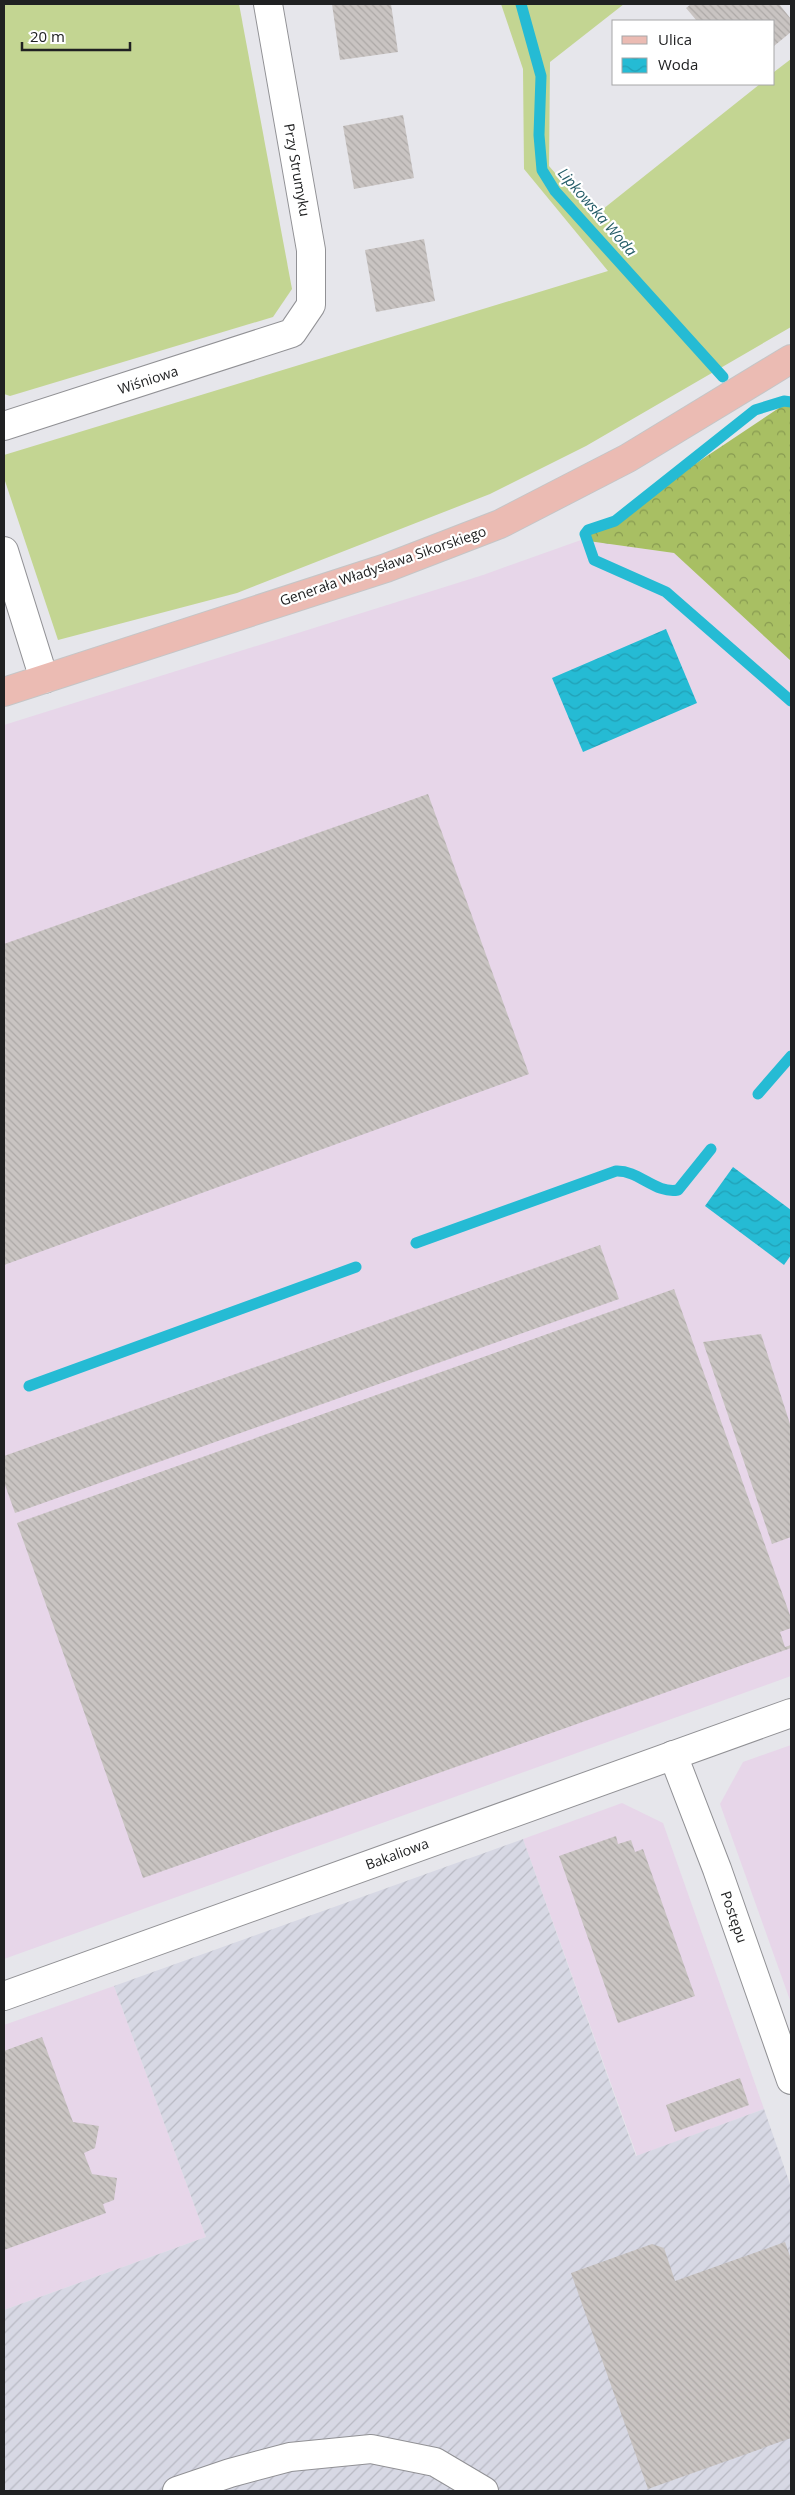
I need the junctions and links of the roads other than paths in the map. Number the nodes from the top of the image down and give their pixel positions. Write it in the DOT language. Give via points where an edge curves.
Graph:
graph roads {
  1 [pos="268,4"];
  2 [pos="292,333"];
  3 [pos="791,358"];
  4 [pos="4,426"];
  5 [pos="4,551"];
  6 [pos="44,679"];
  7 [pos="4,692"];
  8 [pos="791,1713"];
  9 [pos="674,1755"];
  10 [pos="4,1996"];
  11 [pos="791,2080"];
  12 [pos="177,2491"];
  13 [pos="484,2491"];
  1 -- 2 [label="street, Przy Strumyku" via="311,250 310,305"];
  2 -- 4 [label="street, Wiśniowa"];
  3 -- 6 [label="main road, Generała Władysława Sikorskiego" via="628,458 500,524 386,568"];
  5 -- 6 [label="street"];
  6 -- 7 [label="main road, Generała Władysława Sikorskiego"];
  8 -- 9 [label="street, Bakaliowa"];
  9 -- 10 [label="street, Bakaliowa"];
  9 -- 11 [label="street, Postępu"];
  12 -- 13 [label="street" via="290,2457 371,2449 435,2462"];
}
